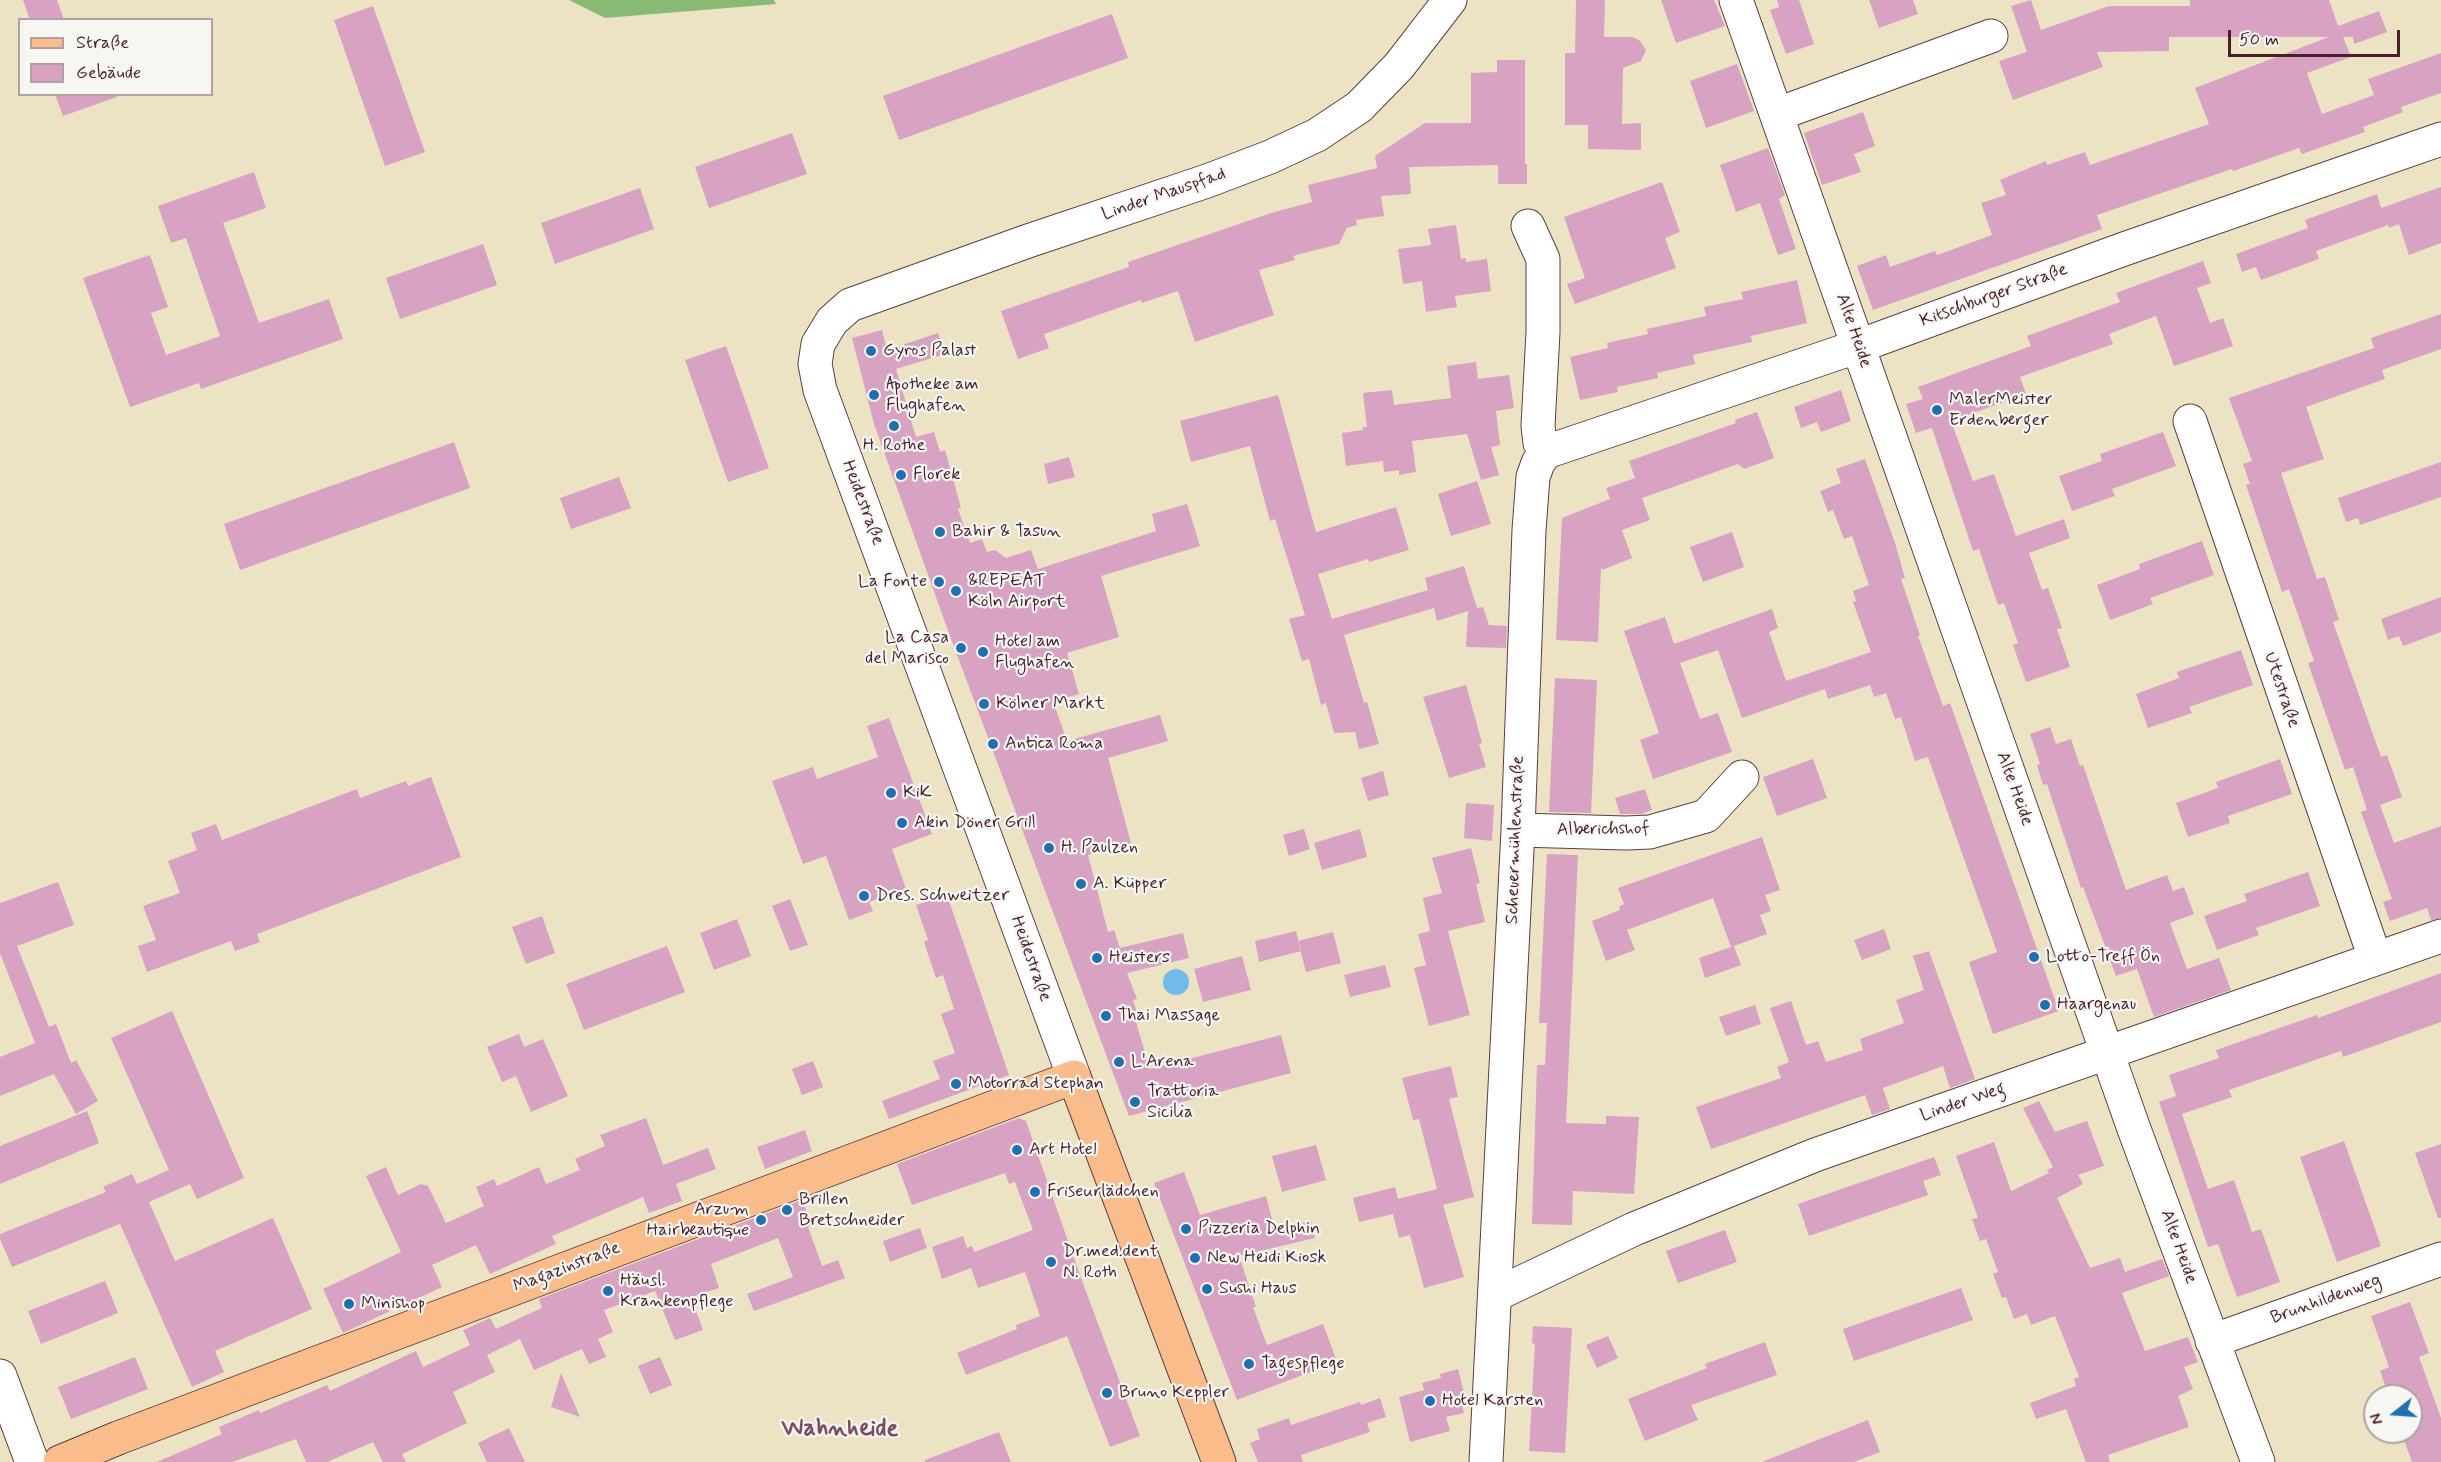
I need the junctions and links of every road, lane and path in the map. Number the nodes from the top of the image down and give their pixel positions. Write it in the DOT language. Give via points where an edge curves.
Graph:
graph roads {
  1 [pos="1450,0"];
  2 [pos="1737,0"];
  3 [pos="1990,36"];
  4 [pos="1778,114"];
  5 [pos="2441,139"];
  6 [pos="1528,226"];
  7 [pos="832,321"];
  8 [pos="1858,346"];
  9 [pos="2190,422"];
  10 [pos="1546,452"];
  11 [pos="1742,777"];
  12 [pos="1518,830"];
  13 [pos="2441,936"];
  14 [pos="2375,958"];
  15 [pos="2108,1053"];
  16 [pos="1074,1077"];
  17 [pos="2441,1258"];
  18 [pos="1496,1295"];
  19 [pos="2212,1341"];
  20 [pos="0,1376"];
  21 [pos="32,1462"];
  22 [pos="60,1462"];
  23 [pos="1219,1462"];
  24 [pos="1486,1462"];
  25 [pos="2258,1462"];
  1 -- 7 [label="street, Linder Mauspfad" via="1399,66 1359,107 1317,135 1208,181 876,295 850,305"];
  2 -- 4 [label="street, Alte Heide"];
  3 -- 4 [label="street"];
  4 -- 8 [label="street, Alte Heide"];
  5 -- 8 [label="street, Kitschburger Straße"];
  6 -- 10 [label="street" via="1543,259 1538,426 1540,443"];
  7 -- 16 [label="street, Heidestraße" via="818,344 815,364 820,390"];
  8 -- 10 [label="street, Kitschburger Straße"];
  8 -- 15 [label="street, Alte Heide"];
  9 -- 14 [label="street, Utestraße"];
  10 -- 12 [label="street, Scheuermühlenstraße" via="1533,477"];
  11 -- 12 [label="street, Alberichshof" via="1706,816 1650,832"];
  12 -- 18 [label="street, Scheuermühlenstraße"];
  13 -- 14 [label="street, Linder Weg"];
  14 -- 15 [label="street, Linder Weg"];
  15 -- 18 [label="street, Linder Weg" via="1873,1133 1759,1177 1634,1228"];
  15 -- 19 [label="street, Alte Heide"];
  16 -- 22 [label="main road, Magazinstraße"];
  16 -- 23 [label="main road, Heidestraße"];
  17 -- 19 [label="street, Brunhildenweg"];
  18 -- 24 [label="street, Scheuermühlenstraße"];
  19 -- 25 [label="street, Alte Heide"];
  20 -- 21 [label="street"];
}
